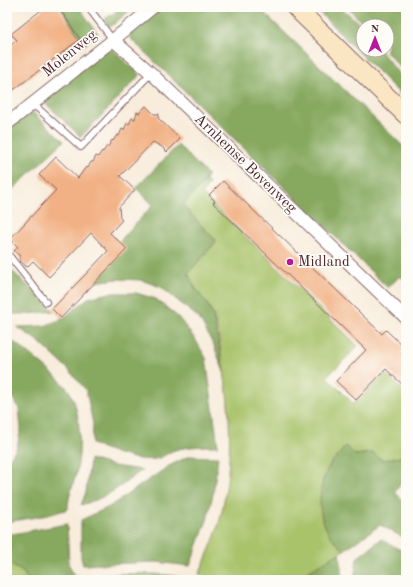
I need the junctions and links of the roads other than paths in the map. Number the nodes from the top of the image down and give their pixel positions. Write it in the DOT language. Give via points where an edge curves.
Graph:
graph roads {
  1 [pos="88,7"];
  2 [pos="152,7"];
  3 [pos="295,7"];
  4 [pos="113,40"];
  5 [pos="151,73"];
  6 [pos="33,104"];
  7 [pos="406,115"];
  8 [pos="7,124"];
  9 [pos="7,253"];
  10 [pos="46,302"];
  11 [pos="406,318"];
  1 -- 4 [label="lane, Arnhemse Bovenweg"];
  2 -- 4 [label="street, Molenweg"];
  3 -- 7 [label="main road"];
  4 -- 5 [label="street, Arnhemse Bovenweg"];
  4 -- 6 [label="street, Molenweg"];
  5 -- 6 [label="lane" via="81,147"];
  5 -- 11 [label="street, Arnhemse Bovenweg"];
  6 -- 8 [label="street, Molenweg"];
  9 -- 10 [label="lane"];
}
